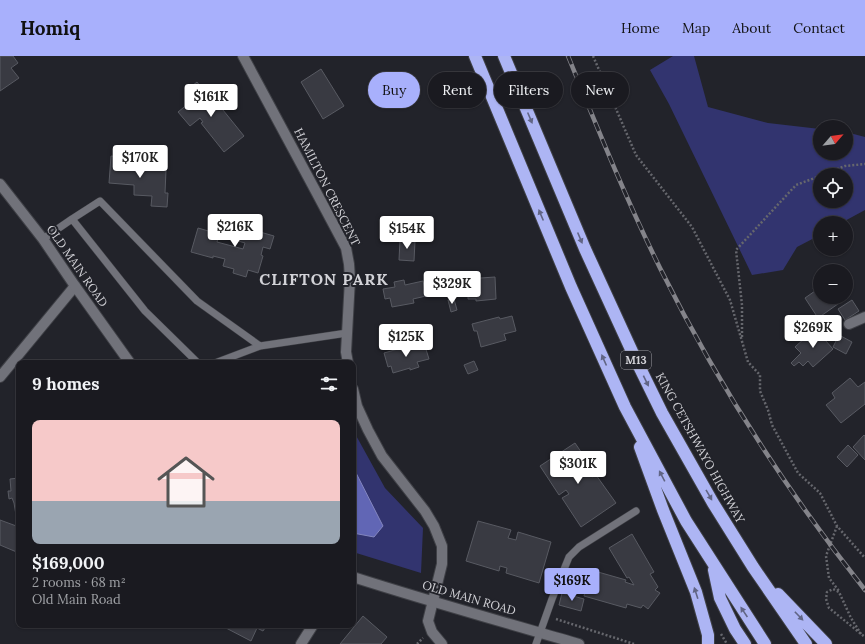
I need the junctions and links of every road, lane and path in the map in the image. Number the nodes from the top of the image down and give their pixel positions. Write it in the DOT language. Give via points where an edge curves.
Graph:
graph roads {
  1 [pos="243,56"];
  2 [pos="475,56"];
  3 [pos="504,56"];
  4 [pos="592,56"];
  5 [pos="865,164"];
  6 [pos="840,168"];
  7 [pos="813,178"];
  8 [pos="0,184"];
  9 [pos="72,219"];
  10 [pos="43,239"];
  11 [pos="75,286"];
  12 [pos="865,317"];
  13 [pos="849,324"];
  14 [pos="347,333"];
  15 [pos="742,340"];
  16 [pos="260,346"];
  17 [pos="128,360"];
  18 [pos="195,360"];
  19 [pos="223,360"];
  20 [pos="347,360"];
  21 [pos="0,377"];
  22 [pos="356,399"];
  23 [pos="625,407"];
  24 [pos="636,511"];
  25 [pos="837,526"];
  26 [pos="865,558"];
  27 [pos="712,562"];
  28 [pos="753,567"];
  29 [pos="356,578"];
  30 [pos="839,592"];
  31 [pos="432,602"];
  32 [pos="546,615"];
  33 [pos="311,628"];
  34 [pos="540,633"];
  35 [pos="861,634"];
  36 [pos="723,638"];
  37 [pos="865,638"];
  38 [pos="301,644"];
  39 [pos="442,644"];
  40 [pos="536,644"];
  41 [pos="579,644"];
  42 [pos="634,644"];
  43 [pos="708,644"];
  44 [pos="727,644"];
  45 [pos="745,644"];
  46 [pos="765,644"];
  47 [pos="806,644"];
  48 [pos="826,644"];
  1 -- 14 [label="street, HAMILTON CRESCENT" via="346,248 350,279"];
  23 -- 2 [label="highway, M13, one-way" via="571,287"];
  3 -- 28 [label="highway, KING CETSHWAYO HIGHWAY / M13, one-way" via="585,249 635,358 662,413"];
  4 -- 15 [label="path" via="636,155 692,227 730,300"];
  5 -- 6 [label="path"];
  7 -- 15 [label="path" via="796,185 736,250 742,305"];
  8 -- 10 [label="street, OLD MAIN ROAD"];
  9 -- 10 [label="lane"];
  9 -- 16 [label="lane" via="100,201 197,301"];
  9 -- 18 [label="lane" via="145,311"];
  10 -- 11 [label="street, OLD MAIN ROAD"];
  11 -- 17 [label="street, OLD MAIN ROAD"];
  11 -- 21 [label="street"];
  12 -- 13 [label="street"];
  14 -- 16 [label="lane"];
  14 -- 20 [label="street, HAMILTON CRESCENT"];
  15 -- 25 [label="path" via="748,362 760,375 760,391 772,425 798,473 820,493"];
  16 -- 19 [label="lane"];
  22 -- 31 [label="street" via="382,456 425,511 442,546 442,564"];
  27 -- 23 [label="highway, M13, one-way" via="686,521"];
  43 -- 23 [label="highway, one-way" via="708,635 696,592"];
  24 -- 32 [label="lane" via="571,554"];
  25 -- 26 [label="path"];
  25 -- 30 [label="path" via="826,556 829,578"];
  27 -- 45 [label="highway" via="720,598 735,630"];
  46 -- 27 [label="highway, M13, one-way"];
  28 -- 47 [label="highway, KING CETSHWAYO HIGHWAY / M13"];
  28 -- 48 [label="highway, one-way"];
  29 -- 31 [label="street, OLD MAIN ROAD"];
  30 -- 35 [label="path"];
  30 -- 35 [label="path" via="833,589 827,592 829,608"];
  31 -- 34 [label="street, OLD MAIN ROAD"];
  31 -- 39 [label="street" via="428,616 429,626 435,638"];
  32 -- 34 [label="lane"];
  32 -- 42 [label="path"];
  33 -- 38 [label="street"];
  34 -- 40 [label="lane"];
  34 -- 41 [label="street, OLD MAIN ROAD"];
  35 -- 37 [label="path"];
  36 -- 44 [label="path"];
}
